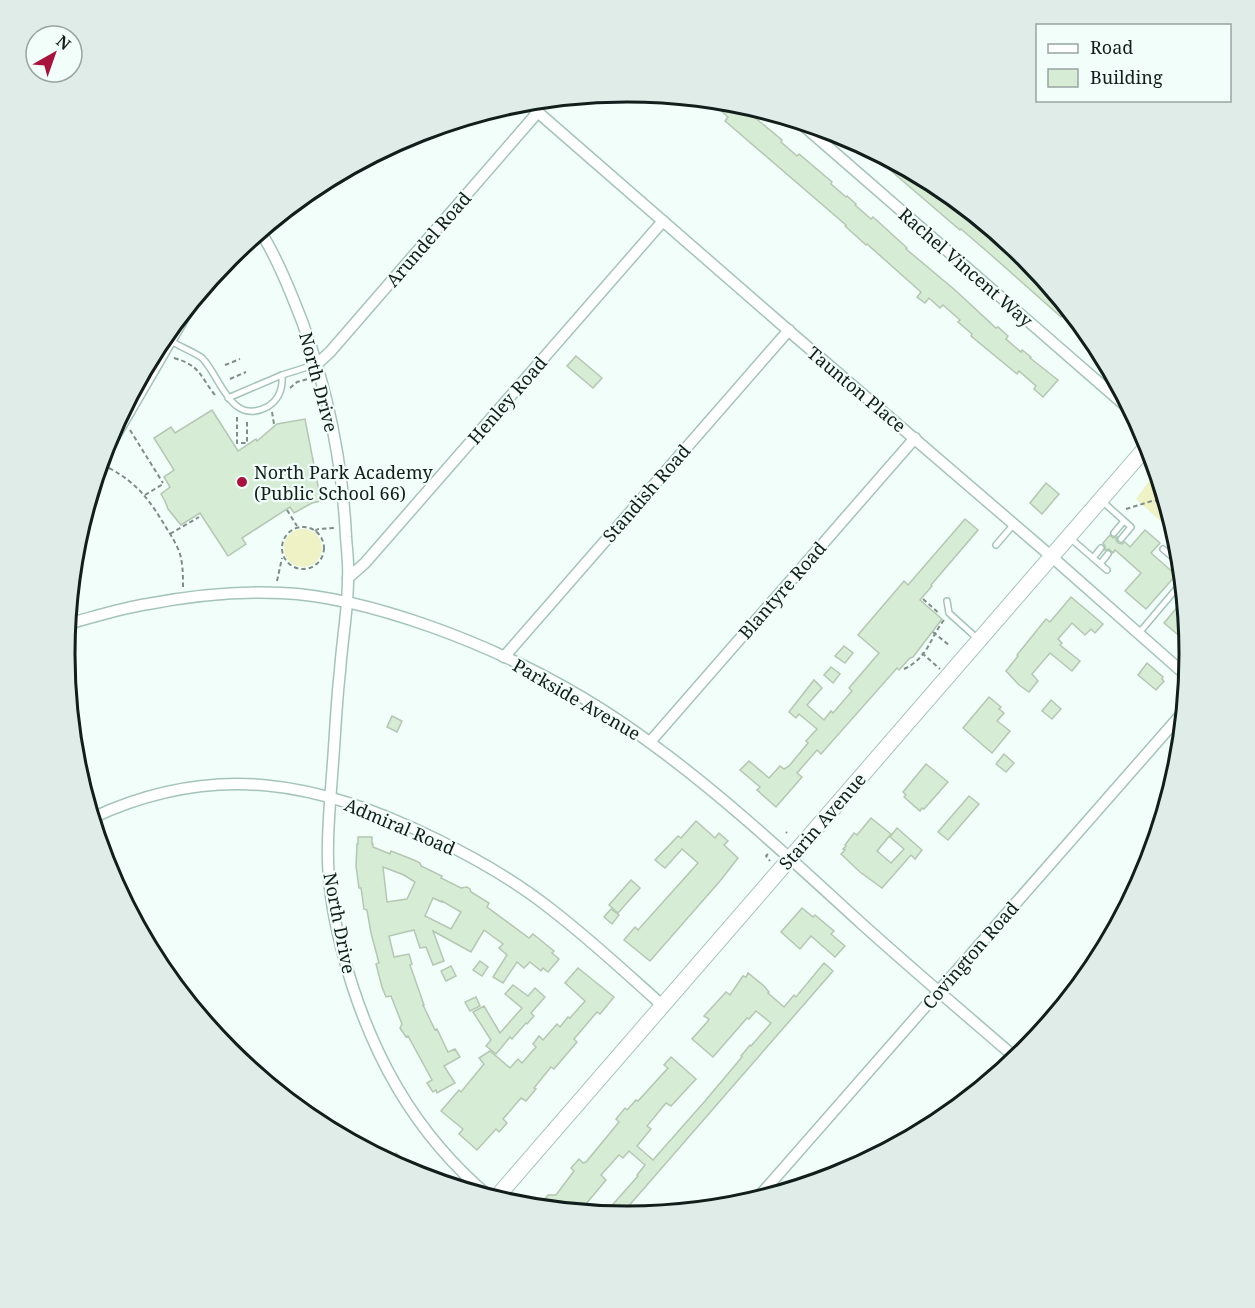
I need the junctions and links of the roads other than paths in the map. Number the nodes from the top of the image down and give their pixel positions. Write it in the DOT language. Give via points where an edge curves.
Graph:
graph roads {
  1 [pos="535,109"];
  2 [pos="538,112"];
  3 [pos="813,134"];
  4 [pos="663,221"];
  5 [pos="265,238"];
  6 [pos="789,330"];
  7 [pos="172,342"];
  8 [pos="165,352"];
  9 [pos="317,364"];
  10 [pos="282,375"];
  11 [pos="228,398"];
  12 [pos="1117,398"];
  13 [pos="127,422"];
  14 [pos="915,438"];
  15 [pos="1142,452"];
  16 [pos="1101,500"];
  17 [pos="1124,521"];
  18 [pos="1014,524"];
  19 [pos="1114,533"];
  20 [pos="1069,537"];
  21 [pos="1121,539"];
  22 [pos="996,545"];
  23 [pos="1101,548"];
  24 [pos="1163,549"];
  25 [pos="1108,554"];
  26 [pos="1171,555"];
  27 [pos="1052,557"];
  28 [pos="1093,558"];
  29 [pos="1100,564"];
  30 [pos="1107,570"];
  31 [pos="348,578"];
  32 [pos="1176,589"];
  33 [pos="947,601"];
  34 [pos="348,604"];
  35 [pos="76,622"];
  36 [pos="1139,633"];
  37 [pos="980,640"];
  38 [pos="504,657"];
  39 [pos="1180,669"];
  40 [pos="1176,721"];
  41 [pos="651,742"];
  42 [pos="331,797"];
  43 [pos="99,815"];
  44 [pos="790,858"];
  45 [pos="939,991"];
  46 [pos="662,1005"];
  47 [pos="1010,1053"];
  48 [pos="476,1185"];
  49 [pos="765,1189"];
  50 [pos="501,1192"];
  1 -- 2 [label="street, Taunton Place"];
  2 -- 4 [label="street, Taunton Place"];
  2 -- 9 [label="street, Arundel Road"];
  3 -- 12 [label="street, Rachel Vincent Way"];
  4 -- 6 [label="street, Taunton Place"];
  4 -- 31 [label="street, Henley Road"];
  5 -- 9 [label="street, North Drive" via="301,317"];
  6 -- 14 [label="street, Taunton Place"];
  6 -- 38 [label="street, Standish Road"];
  7 -- 11 [label="lane" via="202,358"];
  8 -- 13 [label="street"];
  9 -- 10 [label="lane"];
  9 -- 31 [label="street, North Drive" via="340,472"];
  10 -- 11 [label="lane"];
  10 -- 11 [label="lane" via="281,392 265,408 247,410"];
  14 -- 18 [label="street, Taunton Place"];
  14 -- 41 [label="street, Blantyre Road"];
  15 -- 16 [label="street, Starin Avenue"];
  16 -- 17 [label="lane"];
  16 -- 20 [label="street, Starin Avenue"];
  17 -- 19 [label="lane"];
  17 -- 21 [label="lane" via="1131,527"];
  18 -- 22 [label="lane"];
  18 -- 27 [label="street, Taunton Place"];
  20 -- 27 [label="street, Starin Avenue"];
  20 -- 28 [label="lane"];
  23 -- 28 [label="lane"];
  24 -- 26 [label="lane"];
  25 -- 29 [label="lane"];
  27 -- 36 [label="street, Taunton Place"];
  27 -- 37 [label="street, Starin Avenue"];
  28 -- 29 [label="lane"];
  29 -- 30 [label="lane"];
  31 -- 34 [label="street, North Drive"];
  32 -- 36 [label="lane"];
  33 -- 37 [label="lane" via="950,613"];
  34 -- 35 [label="street, Parkside Avenue" via="283,593 250,592 147,604"];
  34 -- 38 [label="street, Parkside Avenue" via="405,618"];
  34 -- 42 [label="street, North Drive"];
  36 -- 39 [label="street, Taunton Place"];
  37 -- 44 [label="street, Starin Avenue"];
  38 -- 41 [label="street, Parkside Avenue" via="582,698"];
  40 -- 45 [label="street, Covington Road"];
  41 -- 44 [label="street, Parkside Avenue"];
  42 -- 43 [label="street, Admiral Road" via="273,785 211,784 154,794"];
  42 -- 46 [label="street, Admiral Road" via="421,832 497,872 552,909"];
  42 -- 48 [label="street, North Drive" via="328,863 332,901 348,975 366,1025 410,1110"];
  44 -- 45 [label="street, Parkside Avenue"];
  44 -- 46 [label="street, Starin Avenue"];
  45 -- 47 [label="street, Parkside Avenue"];
  45 -- 49 [label="street, Covington Road"];
  46 -- 50 [label="street, Starin Avenue"];
}
